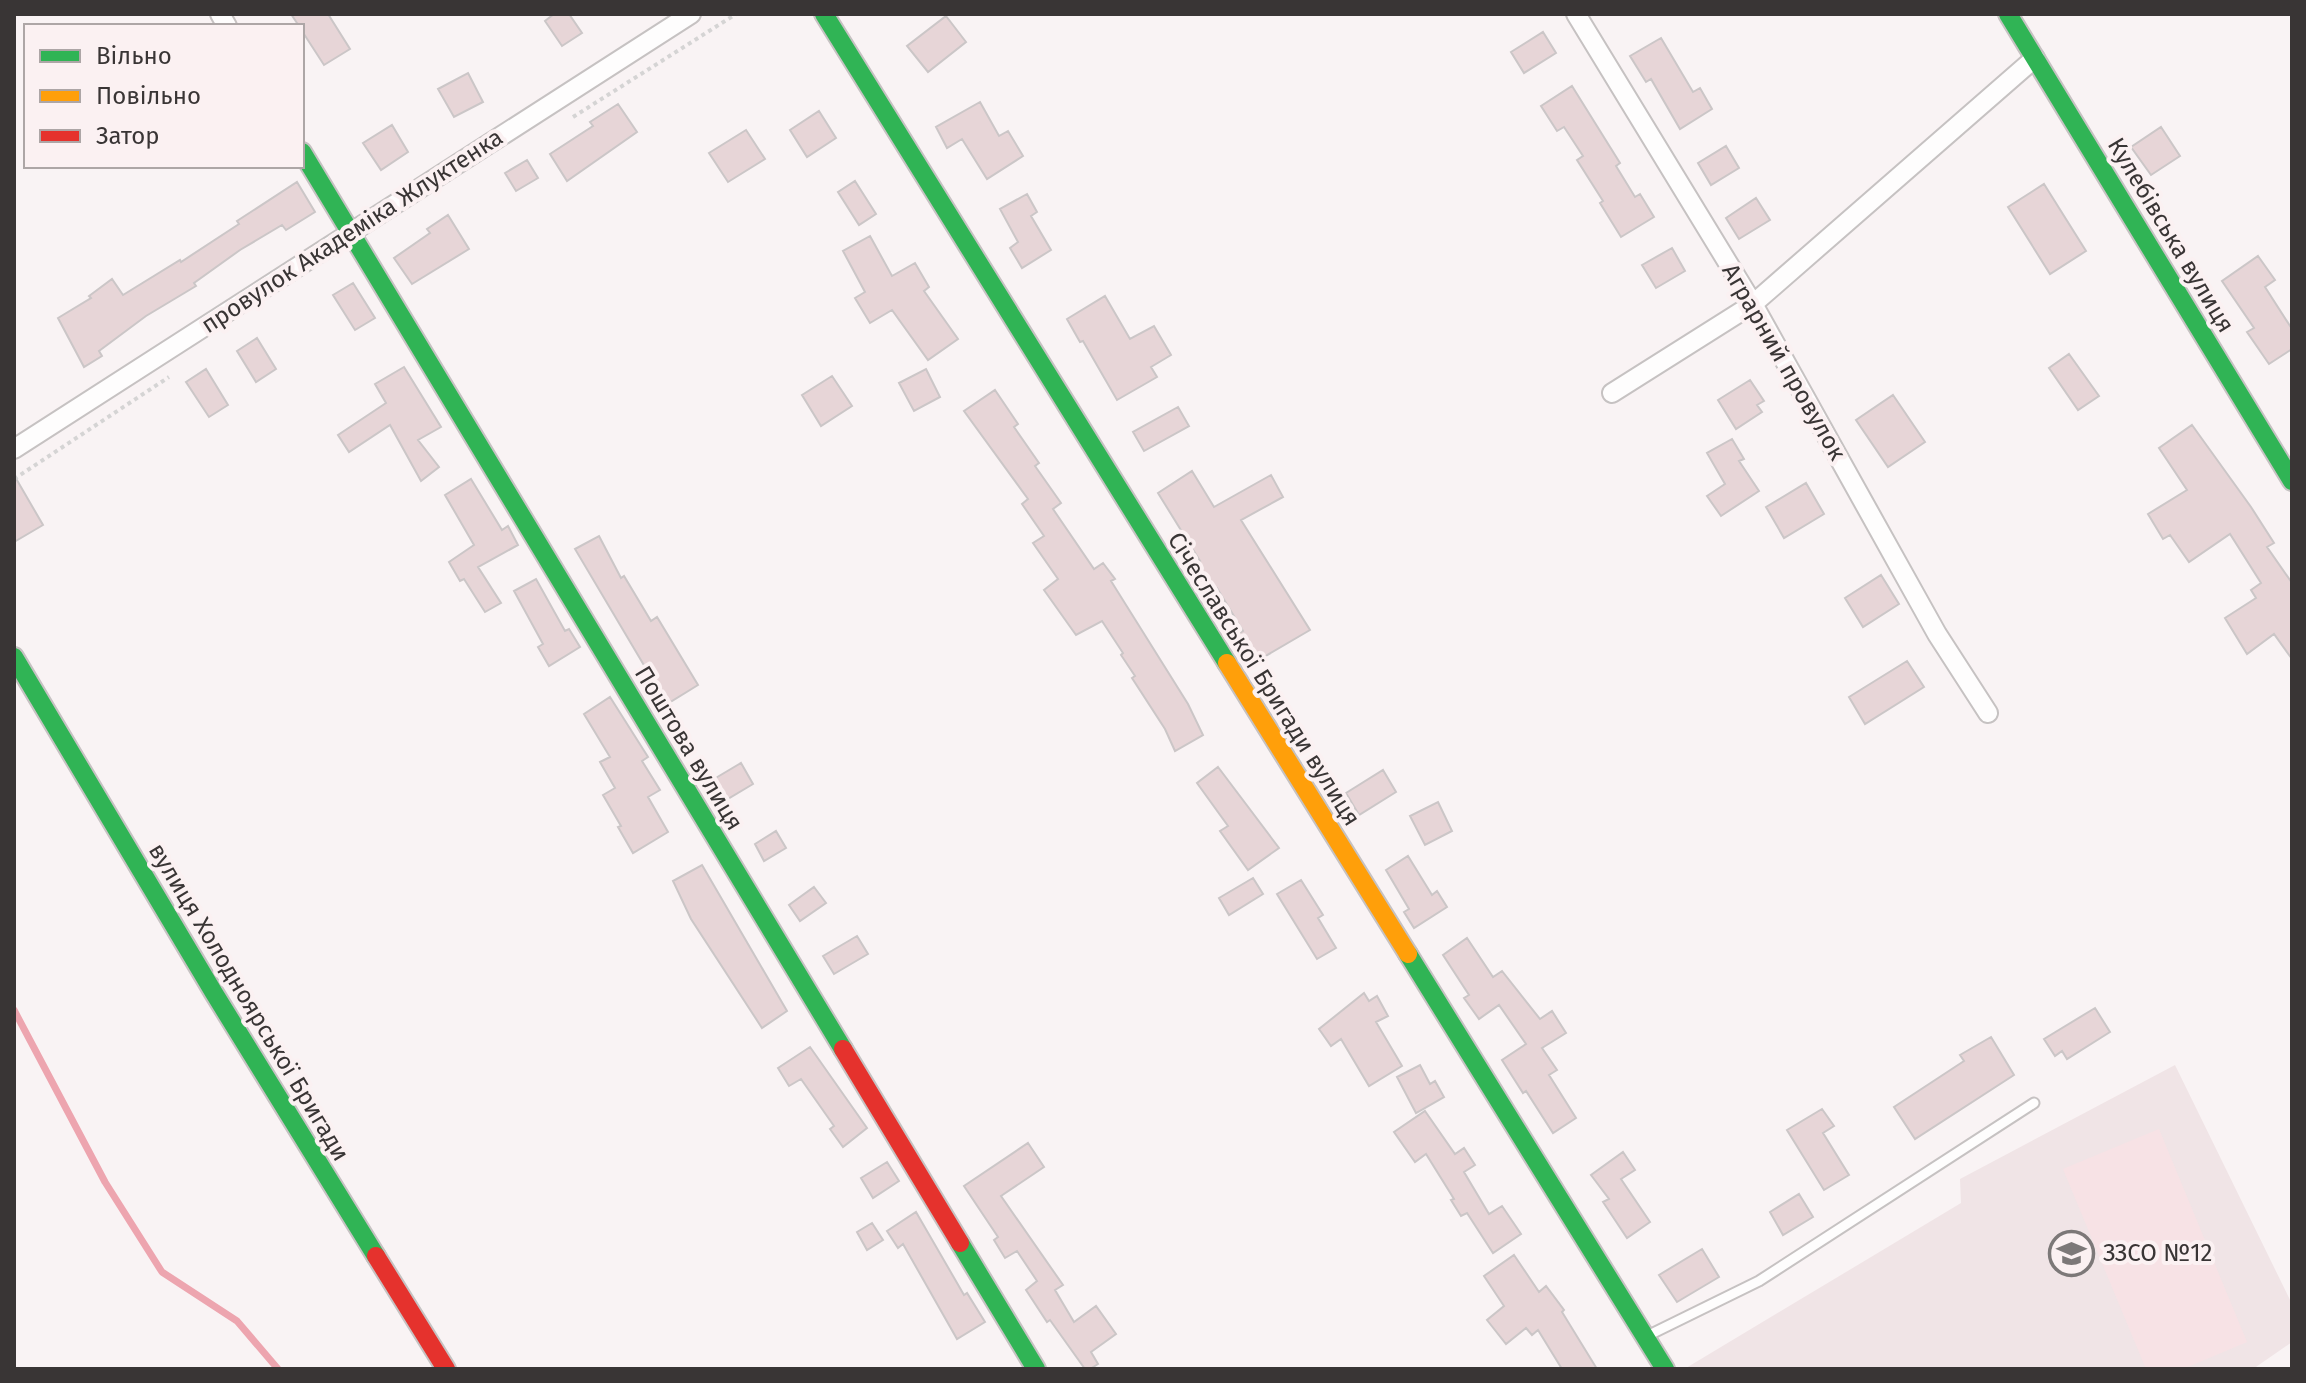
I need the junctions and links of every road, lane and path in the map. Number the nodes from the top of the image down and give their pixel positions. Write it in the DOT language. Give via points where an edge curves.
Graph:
graph roads {
  1 [pos="691,14"];
  2 [pos="824,14"];
  3 [pos="1576,14"];
  4 [pos="2008,14"];
  5 [pos="2035,58"];
  6 [pos="304,155"];
  7 [pos="350,231"];
  8 [pos="1753,304"];
  9 [pos="1612,393"];
  10 [pos="14,449"];
  11 [pos="2292,481"];
  12 [pos="14,657"];
  13 [pos="1988,713"];
  14 [pos="2034,1103"];
  15 [pos="1645,1337"];
  16 [pos="446,1369"];
  17 [pos="1036,1369"];
  18 [pos="1665,1369"];
  1 -- 7 [label="street, провулок Академіка Жлуктенка"];
  2 -- 15 [label="street, Січеславської Бригади вулиця"];
  3 -- 8 [label="street, Аграрний провулок"];
  4 -- 5 [label="street, Кулебівська вулиця"];
  5 -- 8 [label="street"];
  5 -- 11 [label="street, Кулебівська вулиця"];
  6 -- 7 [label="street, Поштова вулиця"];
  7 -- 10 [label="street, провулок Академіка Жлуктенка"];
  7 -- 17 [label="street, Поштова вулиця"];
  8 -- 9 [label="street"];
  8 -- 13 [label="street, Аграрний провулок" via="1937,634"];
  12 -- 16 [label="street, вулиця Холодноярської Бригади"];
  14 -- 15 [label="lane" via="1759,1281"];
  15 -- 18 [label="street, Січеславської Бригади вулиця"];
}
